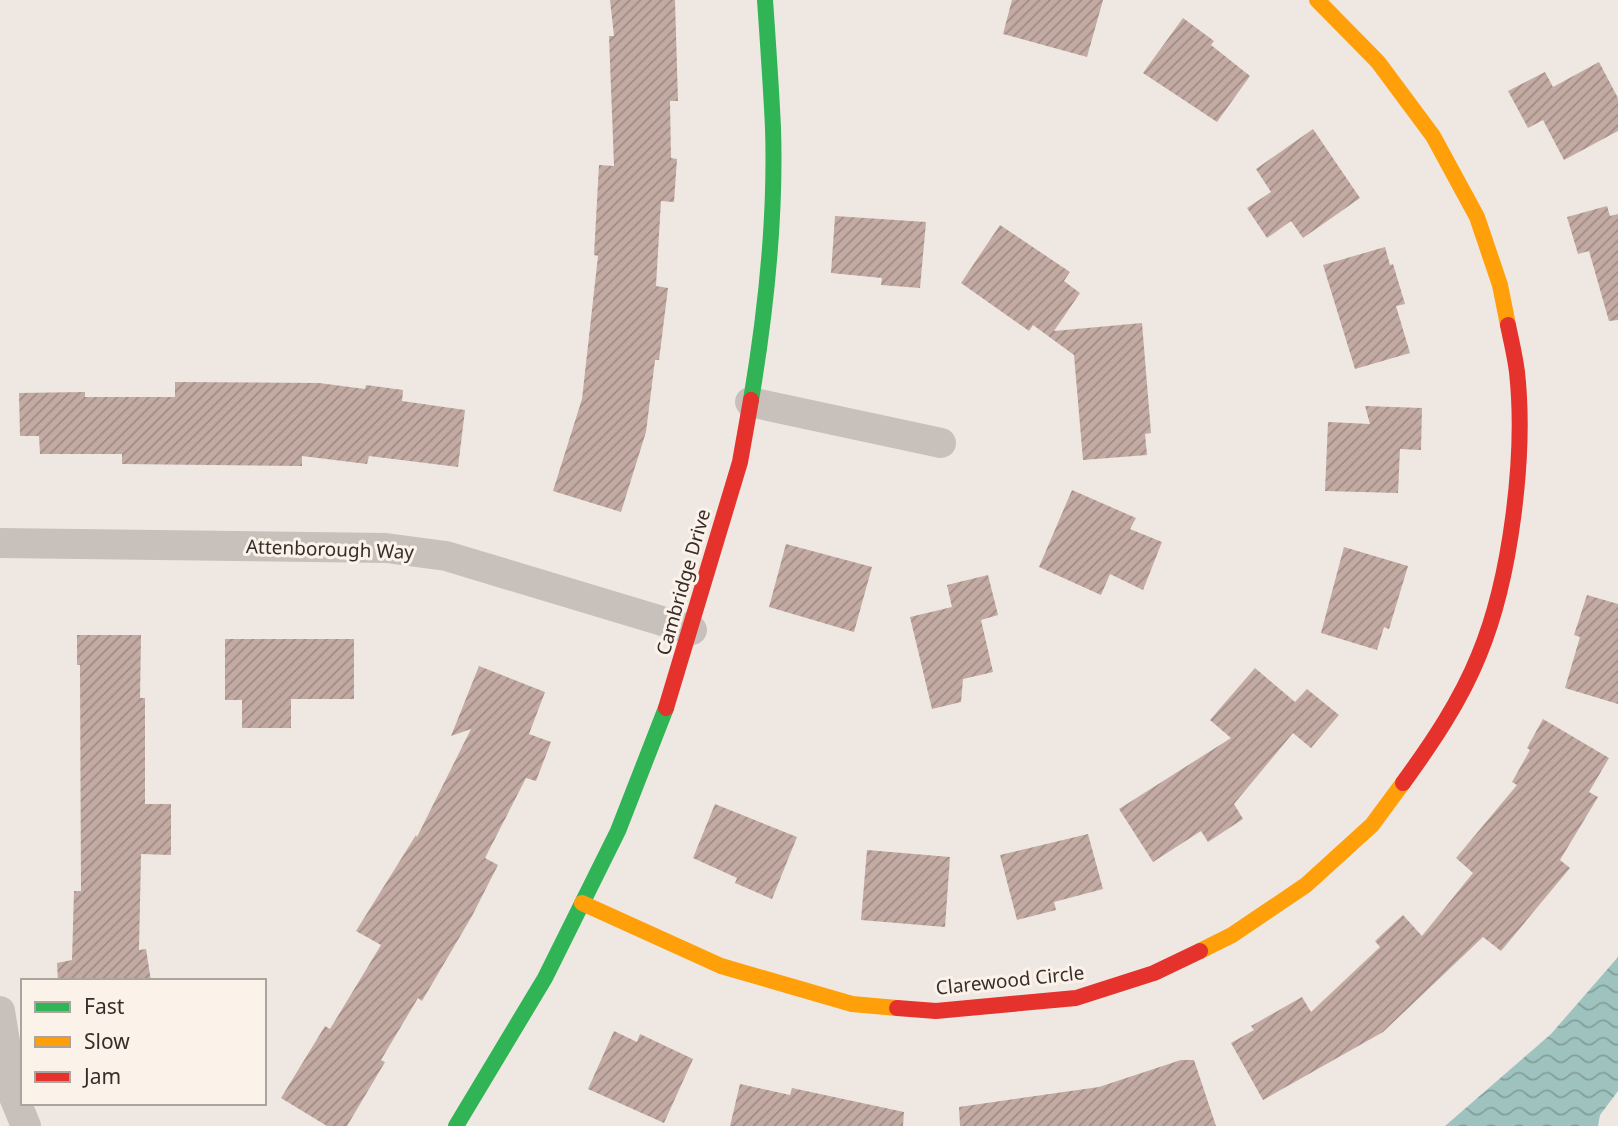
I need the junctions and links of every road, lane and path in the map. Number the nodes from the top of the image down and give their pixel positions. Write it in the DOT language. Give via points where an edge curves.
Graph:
graph roads {
  1 [pos="765,0"];
  2 [pos="1317,0"];
  3 [pos="750,402"];
  4 [pos="942,443"];
  5 [pos="0,543"];
  6 [pos="692,630"];
  7 [pos="582,903"];
  8 [pos="0,1011"];
  9 [pos="26,1126"];
  10 [pos="456,1126"];
  1 -- 3 [label="street, Cambridge Drive" via="773,130 771,232"];
  2 -- 7 [label="street, Clarewood Circle" via="1378,62 1425,125 1477,217 1500,285 1517,372 1519,451 1513,523 1479,655 1438,735 1372,825 1306,885 1232,935 1154,973 1076,998 936,1011 852,1004 721,966"];
  3 -- 4 [label="street"];
  3 -- 6 [label="street, Cambridge Drive" via="740,462"];
  5 -- 6 [label="street, Attenborough Way" via="386,548 446,556"];
  6 -- 7 [label="street, Cambridge Drive" via="618,831"];
  7 -- 10 [label="street, Cambridge Drive" via="545,978"];
  8 -- 9 [label="street" via="14,1097"];
}
